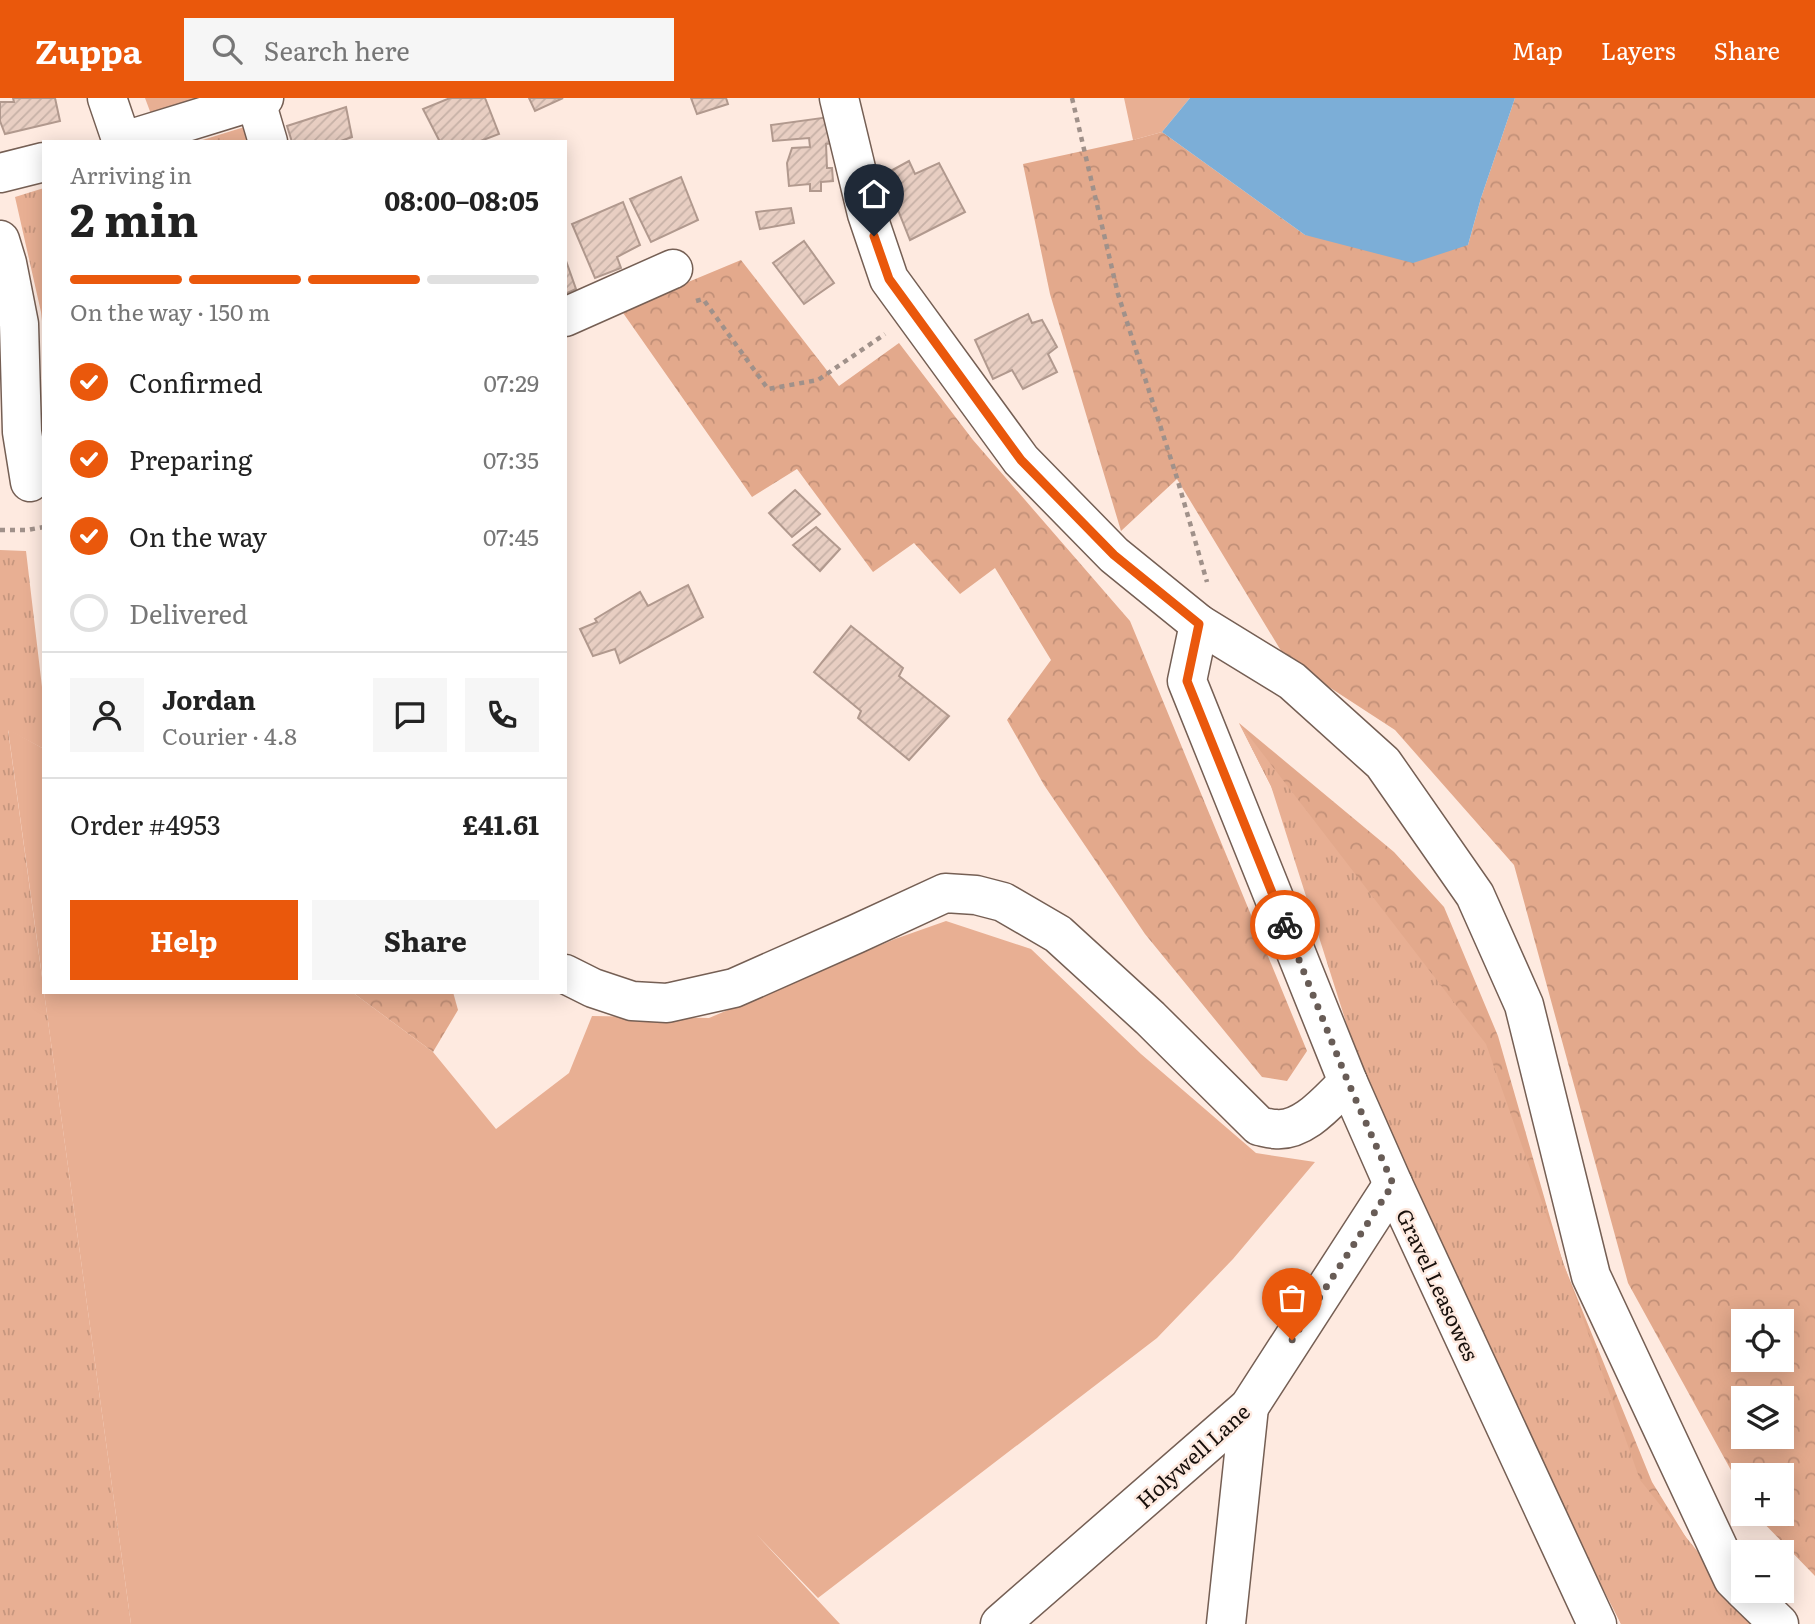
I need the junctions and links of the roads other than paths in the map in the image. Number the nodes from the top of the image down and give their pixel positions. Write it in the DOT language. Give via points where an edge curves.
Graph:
graph roads {
  1 [pos="107,98"];
  2 [pos="839,98"];
  3 [pos="259,99"];
  4 [pos="121,140"];
  5 [pos="128,140"];
  6 [pos="268,140"];
  7 [pos="42,162"];
  8 [pos="0,173"];
  9 [pos="0,240"];
  10 [pos="673,269"];
  11 [pos="567,316"];
  12 [pos="25,482"];
  13 [pos="1199,624"];
  14 [pos="567,975"];
  15 [pos="1348,1082"];
  16 [pos="1393,1184"];
  17 [pos="1249,1407"];
  18 [pos="1731,1575"];
  19 [pos="1757,1603"];
  20 [pos="1000,1624"];
  21 [pos="1226,1624"];
  22 [pos="1597,1624"];
  23 [pos="1779,1624"];
  1 -- 4 [label="street"];
  2 -- 13 [label="street" via="867,214 889,279 1021,460 1114,555"];
  3 -- 5 [label="street"];
  3 -- 6 [label="street"];
  7 -- 8 [label="street"];
  9 -- 12 [label="street" via="19,324"];
  10 -- 11 [label="street"];
  13 -- 15 [label="street, Gravel Leasowes" via="1187,681"];
  13 -- 18 [label="street" via="1292,681 1383,763 1475,895 1524,1005 1591,1276"];
  14 -- 15 [label="street" via="632,1001 667,1003 734,988 945,893 976,895 1003,902 1058,934 1259,1126 1277,1130 1294,1126"];
  15 -- 16 [label="street, Gravel Leasowes"];
  16 -- 17 [label="street, Holywell Lane"];
  16 -- 22 [label="street, Gravel Leasowes"];
  17 -- 20 [label="street, Holywell Lane"];
  17 -- 21 [label="street"];
  19 -- 23 [label="street"];
}
